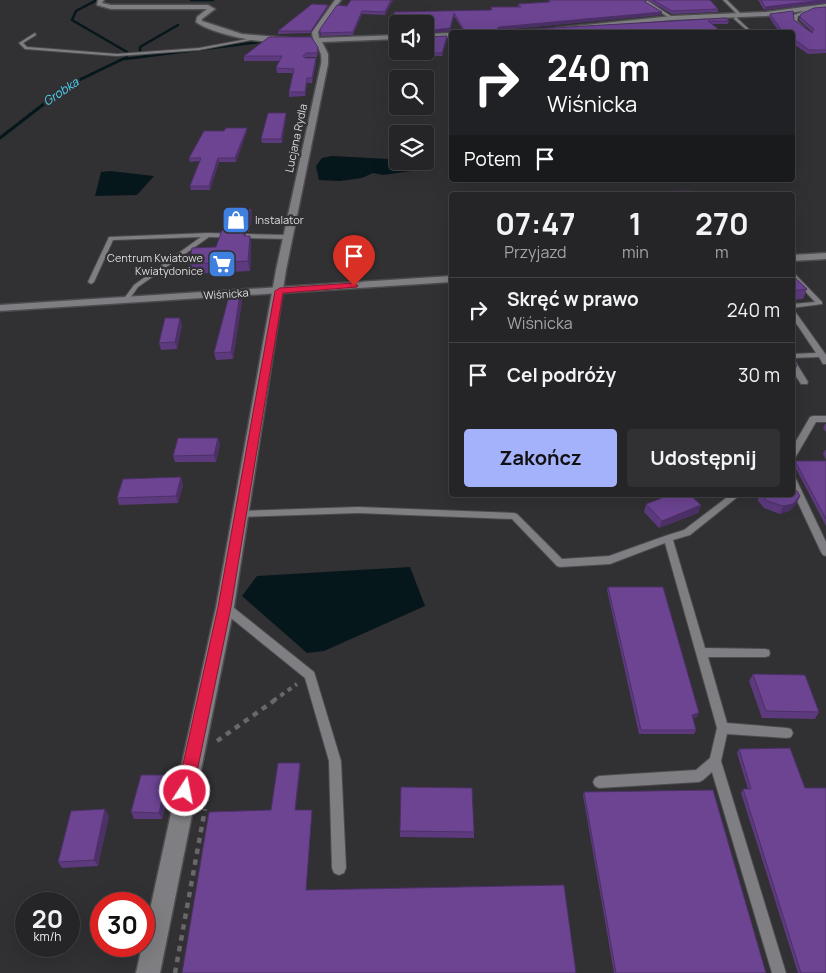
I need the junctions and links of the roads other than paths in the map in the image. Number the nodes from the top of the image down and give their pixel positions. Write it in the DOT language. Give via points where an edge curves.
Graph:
graph roads {
  1 [pos="101,0"];
  2 [pos="338,0"];
  3 [pos="725,0"];
  4 [pos="647,2"];
  5 [pos="826,6"];
  6 [pos="817,7"];
  7 [pos="739,14"];
  8 [pos="672,18"];
  9 [pos="555,28"];
  10 [pos="749,30"];
  11 [pos="805,30"];
  12 [pos="35,34"];
  13 [pos="449,35"];
  14 [pos="434,36"];
  15 [pos="305,37"];
  16 [pos="389,37"];
  17 [pos="259,38"];
  18 [pos="297,38"];
  19 [pos="317,39"];
  20 [pos="315,60"];
  21 [pos="325,60"];
  22 [pos="208,235"];
  23 [pos="288,237"];
  24 [pos="826,256"];
  25 [pos="795,258"];
  26 [pos="795,276"];
  27 [pos="449,279"];
  28 [pos="92,282"];
  29 [pos="280,291"];
  30 [pos="126,300"];
  31 [pos="823,302"];
  32 [pos="795,306"];
  33 [pos="0,308"];
  34 [pos="795,315"];
  35 [pos="795,356"];
  36 [pos="824,358"];
  37 [pos="795,368"];
  38 [pos="804,382"];
  39 [pos="826,419"];
  40 [pos="795,451"];
  41 [pos="795,485"];
  42 [pos="733,497"];
  43 [pos="240,514"];
  44 [pos="668,538"];
  45 [pos="826,552"];
  46 [pos="225,607"];
  47 [pos="701,652"];
  48 [pos="765,653"];
  49 [pos="310,675"];
  50 [pos="723,728"];
  51 [pos="787,733"];
  52 [pos="715,761"];
  53 [pos="599,782"];
  54 [pos="338,868"];
  55 [pos="148,973"];
  56 [pos="779,973"];
  1 -- 17 [label="street" via="99,4 111,7 208,7 212,9 199,18 199,22 215,30"];
  2 -- 19 [label="street" via="315,32"];
  3 -- 7 [label="lane"];
  4 -- 8 [label="lane"];
  5 -- 6 [label="street"];
  6 -- 7 [label="street"];
  6 -- 11 [label="lane" via="796,15 795,21"];
  7 -- 8 [label="street"];
  7 -- 10 [label="lane" via="735,18"];
  8 -- 9 [label="street"];
  12 -- 17 [label="lane" via="21,43 26,48 117,55 199,49"];
  13 -- 14 [label="street"];
  15 -- 19 [label="street"];
  16 -- 19 [label="street"];
  17 -- 18 [label="street"];
  19 -- 21 [label="street" via="326,55"];
  20 -- 21 [label="lane"];
  21 -- 23 [label="street, Lucjana Rydla"];
  22 -- 23 [label="lane"];
  22 -- 28 [label="lane" via="112,238"];
  22 -- 30 [label="lane" via="136,286"];
  23 -- 29 [label="street, Lucjana Rydla"];
  24 -- 25 [label="street"];
  26 -- 31 [label="lane"];
  27 -- 29 [label="street, Wiśnicka"];
  29 -- 30 [label="street, Wiśnicka"];
  29 -- 43 [label="street, Lucjana Rydla"];
  30 -- 33 [label="street, Wiśnicka"];
  31 -- 32 [label="lane"];
  34 -- 36 [label="lane"];
  35 -- 36 [label="lane"];
  37 -- 38 [label="lane"];
  39 -- 40 [label="lane" via="814,419"];
  41 -- 45 [label="lane"];
  42 -- 44 [label="lane" via="687,533"];
  43 -- 44 [label="lane" via="358,510 514,516 560,563 610,560"];
  43 -- 46 [label="street, Lucjana Rydla"];
  44 -- 47 [label="lane"];
  46 -- 49 [label="lane"];
  46 -- 55 [label="street, Lucjana Rydla"];
  47 -- 48 [label="lane"];
  47 -- 50 [label="lane"];
  49 -- 54 [label="lane" via="335,761"];
  50 -- 51 [label="lane"];
  50 -- 52 [label="lane"];
  52 -- 53 [label="lane" via="699,776"];
  52 -- 56 [label="lane"];
}
